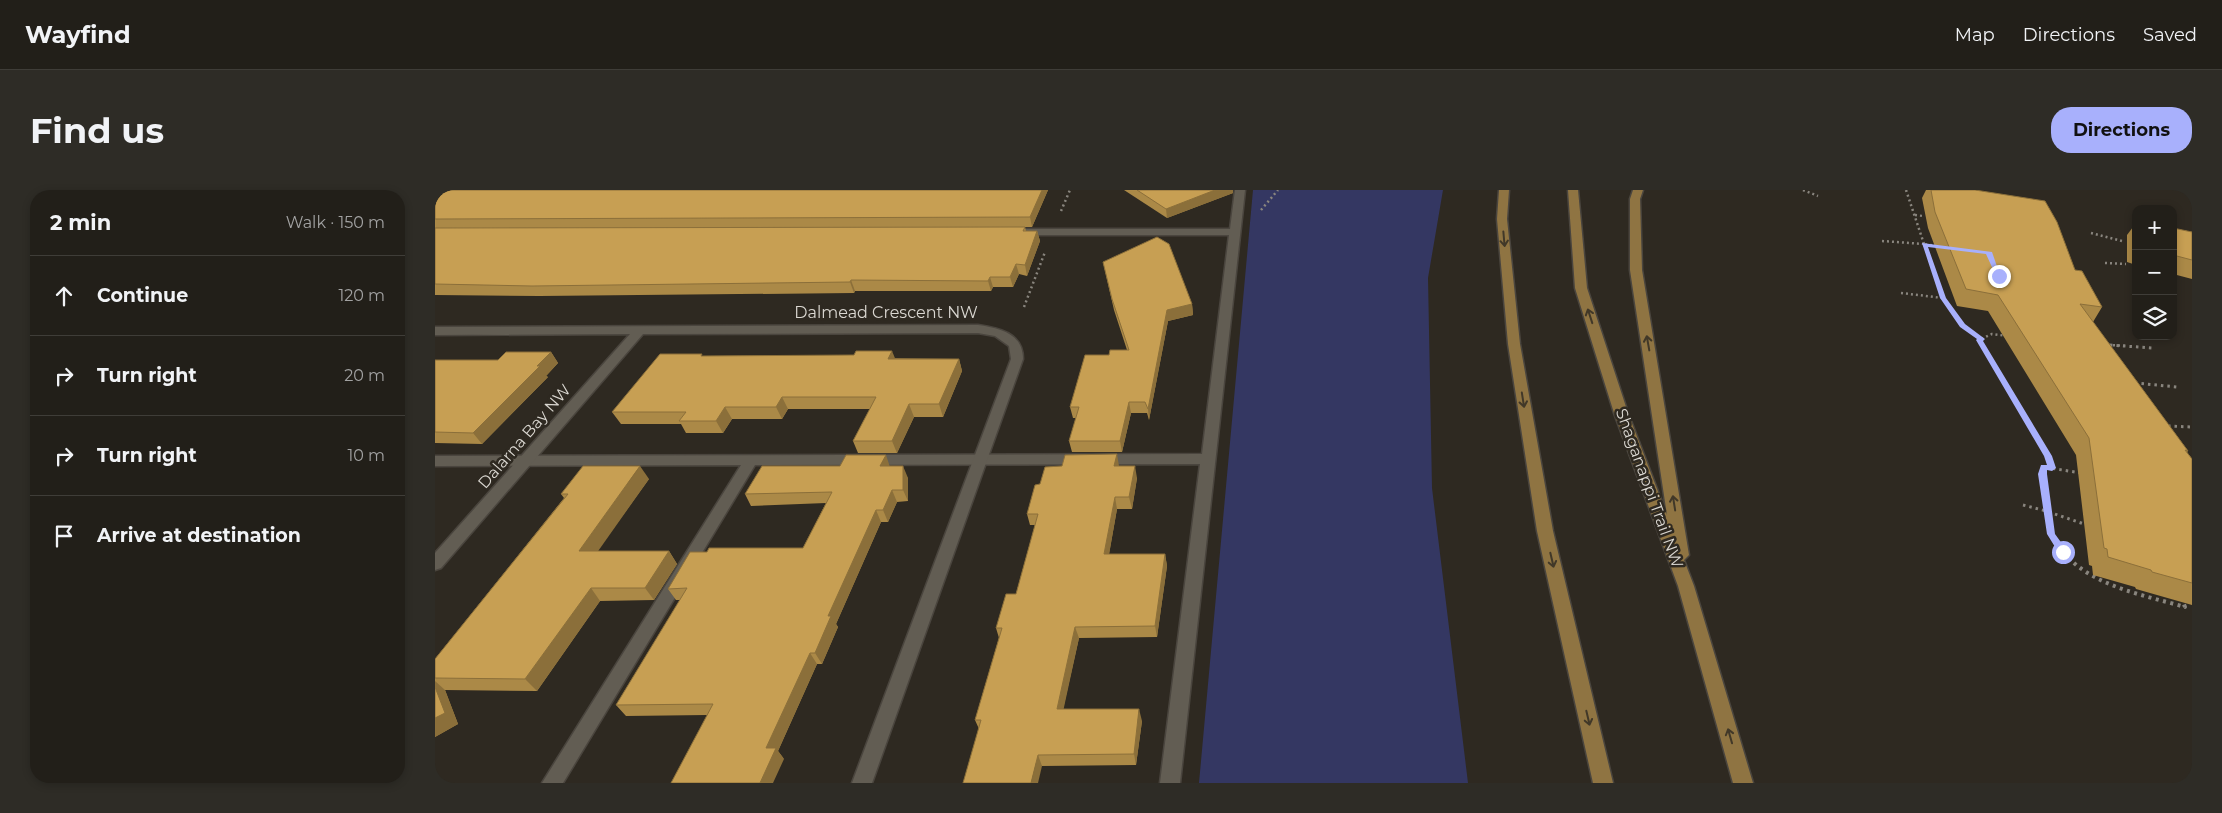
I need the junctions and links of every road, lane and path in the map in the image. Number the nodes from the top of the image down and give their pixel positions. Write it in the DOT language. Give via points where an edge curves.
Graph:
graph roads {
  1 [pos="1240,190"];
  2 [pos="1504,190"];
  3 [pos="1573,190"];
  4 [pos="1638,190"];
  5 [pos="1803,190"];
  6 [pos="1906,190"];
  7 [pos="1817,196"];
  8 [pos="1915,215"];
  9 [pos="1923,216"];
  10 [pos="1917,220"];
  11 [pos="1923,222"];
  12 [pos="1003,232"];
  13 [pos="1234,232"];
  14 [pos="2091,233"];
  15 [pos="1883,241"];
  16 [pos="2121,241"];
  17 [pos="1924,244"];
  18 [pos="1943,247"];
  19 [pos="2105,263"];
  20 [pos="2126,264"];
  21 [pos="1901,293"];
  22 [pos="1943,298"];
  23 [pos="435,330"];
  24 [pos="640,330"];
  25 [pos="2011,336"];
  26 [pos="1982,339"];
  27 [pos="2103,345"];
  28 [pos="2153,348"];
  29 [pos="2134,383"];
  30 [pos="2177,387"];
  31 [pos="2167,426"];
  32 [pos="2192,427"];
  33 [pos="1207,459"];
  34 [pos="526,460"];
  35 [pos="979,460"];
  36 [pos="435,461"];
  37 [pos="750,462"];
  38 [pos="2052,468"];
  39 [pos="2089,474"];
  40 [pos="2023,505"];
  41 [pos="2046,511"];
  42 [pos="2084,524"];
  43 [pos="435,564"];
  44 [pos="1686,586"];
  45 [pos="2183,602"];
  46 [pos="552,783"];
  47 [pos="862,783"];
  48 [pos="1170,783"];
  49 [pos="1603,783"];
  50 [pos="1743,783"];
  1 -- 13 [label="street"];
  2 -- 49 [label="main road, one-way" via="1502,219 1514,344 1545,531"];
  44 -- 3 [label="main road, Shaganappi Trail NW, one-way" via="1621,412 1581,288"];
  44 -- 4 [label="main road, one-way" via="1636,270 1635,199"];
  5 -- 7 [label="path"];
  6 -- 8 [label="path"];
  8 -- 9 [label="path"];
  8 -- 10 [label="path"];
  10 -- 11 [label="path"];
  10 -- 17 [label="path" via="1920,240"];
  12 -- 13 [label="street"];
  13 -- 33 [label="street"];
  14 -- 16 [label="path"];
  15 -- 17 [label="path"];
  17 -- 18 [label="path"];
  17 -- 22 [label="path"];
  19 -- 20 [label="path"];
  21 -- 22 [label="path"];
  22 -- 26 [label="path" via="1963,326"];
  23 -- 24 [label="street, Dalmead Crescent NW"];
  24 -- 34 [label="street, Dalarna Bay NW"];
  24 -- 35 [label="street, Dalmead Crescent NW" via="978,329 1003,334 1015,343 1017,359"];
  25 -- 26 [label="path" via="1992,334"];
  26 -- 38 [label="path" via="1979,340 1983,348 2048,456"];
  27 -- 28 [label="path"];
  29 -- 30 [label="path"];
  31 -- 32 [label="path"];
  33 -- 35 [label="street"];
  33 -- 48 [label="street"];
  34 -- 36 [label="street"];
  34 -- 37 [label="street"];
  34 -- 43 [label="street, Dalarna Bay NW"];
  35 -- 37 [label="street"];
  35 -- 47 [label="street, Dalmead Crescent NW"];
  37 -- 46 [label="street"];
  38 -- 39 [label="path"];
  38 -- 41 [label="path" via="2044,467 2043,474"];
  40 -- 41 [label="path"];
  41 -- 42 [label="path"];
  41 -- 45 [label="path" via="2051,534 2063,552 2093,577 2185,607"];
  50 -- 44 [label="main road, Shaganappi Trail NW, one-way"];
}
